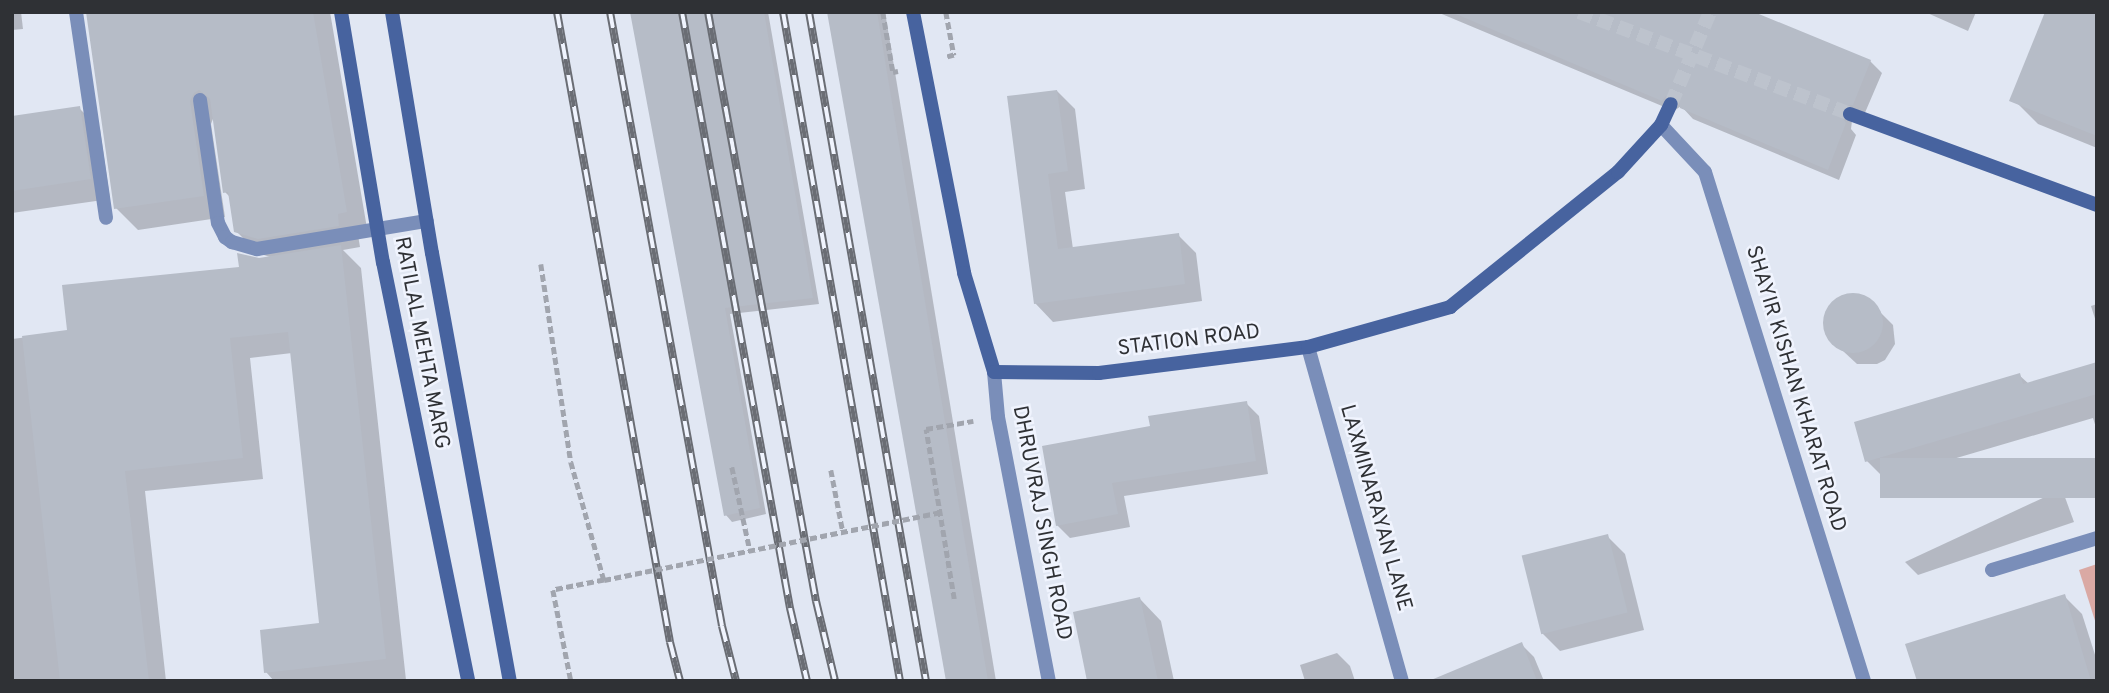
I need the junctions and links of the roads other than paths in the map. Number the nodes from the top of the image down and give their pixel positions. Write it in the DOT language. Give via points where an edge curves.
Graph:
graph roads {
  1 [pos="76,12"];
  2 [pos="341,12"];
  3 [pos="392,12"];
  4 [pos="913,12"];
  5 [pos="201,100"];
  6 [pos="1671,104"];
  7 [pos="1850,114"];
  8 [pos="1661,125"];
  9 [pos="2097,205"];
  10 [pos="106,218"];
  11 [pos="427,221"];
  12 [pos="377,230"];
  13 [pos="1308,347"];
  14 [pos="994,372"];
  15 [pos="2097,538"];
  16 [pos="1992,570"];
  17 [pos="468,681"];
  18 [pos="510,681"];
  19 [pos="1049,681"];
  20 [pos="1402,681"];
  21 [pos="1864,681"];
  1 -- 10 [label="street"];
  2 -- 12 [label="street, RATILAL MEHTA MARG"];
  3 -- 11 [label="street"];
  4 -- 14 [label="street" via="964,273"];
  5 -- 12 [label="street" via="218,223 225,237 257,249"];
  6 -- 8 [label="street, STATION ROAD"];
  7 -- 9 [label="street"];
  8 -- 13 [label="street, STATION ROAD" via="1618,172 1450,307"];
  8 -- 21 [label="street, SHAYIR KISHAN KHARAT ROAD" via="1705,172"];
  11 -- 12 [label="street"];
  11 -- 18 [label="street"];
  12 -- 17 [label="street, RATILAL MEHTA MARG"];
  13 -- 14 [label="street, STATION ROAD" via="1099,373"];
  13 -- 20 [label="street, LAXMINARAYAN LANE"];
  14 -- 19 [label="street, DHRUVRAJ SINGH ROAD" via="998,417"];
  15 -- 16 [label="street"];
}
